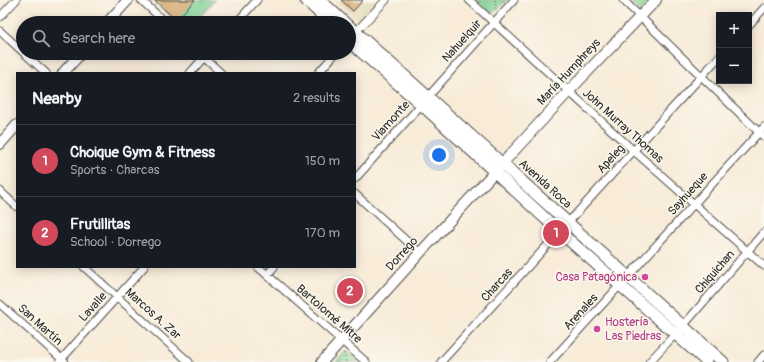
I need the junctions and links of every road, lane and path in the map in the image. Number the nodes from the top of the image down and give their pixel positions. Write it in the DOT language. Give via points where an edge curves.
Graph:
graph roads {
  1 [pos="16,0"];
  2 [pos="128,0"];
  3 [pos="141,0"];
  4 [pos="257,0"];
  5 [pos="306,0"];
  6 [pos="320,0"];
  7 [pos="386,0"];
  8 [pos="469,0"];
  9 [pos="495,0"];
  10 [pos="514,0"];
  11 [pos="623,0"];
  12 [pos="656,0"];
  13 [pos="764,8"];
  14 [pos="113,16"];
  15 [pos="158,16"];
  16 [pos="242,16"];
  17 [pos="323,16"];
  18 [pos="337,16"];
  19 [pos="0,17"];
  20 [pos="640,17"];
  21 [pos="495,20"];
  22 [pos="752,22"];
  23 [pos="356,29"];
  24 [pos="0,31"];
  25 [pos="356,39"];
  26 [pos="16,45"];
  27 [pos="32,60"];
  28 [pos="75,60"];
  29 [pos="200,60"];
  30 [pos="210,60"];
  31 [pos="330,60"];
  32 [pos="716,60"];
  33 [pos="45,72"];
  34 [pos="64,72"];
  35 [pos="191,72"];
  36 [pos="221,72"];
  37 [pos="319,72"];
  38 [pos="701,77"];
  39 [pos="569,91"];
  40 [pos="424,101"];
  41 [pos="16,126"];
  42 [pos="762,132"];
  43 [pos="0,144"];
  44 [pos="634,151"];
  45 [pos="498,167"];
  46 [pos="356,178"];
  47 [pos="0,191"];
  48 [pos="356,195"];
  49 [pos="693,204"];
  50 [pos="16,206"];
  51 [pos="568,223"];
  52 [pos="560,232"];
  53 [pos="764,232"];
  54 [pos="747,251"];
  55 [pos="420,253"];
  56 [pos="764,266"];
  57 [pos="85,268"];
  58 [pos="143,268"];
  59 [pos="259,268"];
  60 [pos="273,268"];
  61 [pos="267,275"];
  62 [pos="628,277"];
  63 [pos="620,285"];
  64 [pos="117,297"];
  65 [pos="0,304"];
  66 [pos="679,330"];
  67 [pos="342,340"];
  68 [pos="764,355"];
  69 [pos="62,361"];
  70 [pos="189,362"];
  71 [pos="322,362"];
  72 [pos="366,362"];
  73 [pos="441,362"];
  74 [pos="550,362"];
  75 [pos="649,362"];
  76 [pos="707,362"];
  77 [pos="723,362"];
  78 [pos="758,362"];
  1 -- 19 [label="street"];
  2 -- 14 [label="main road"];
  3 -- 15 [label="street"];
  4 -- 16 [label="street"];
  5 -- 17 [label="main road"];
  6 -- 18 [label="main road"];
  7 -- 23 [label="street"];
  8 -- 21 [label="street, John Murray Thomas"];
  9 -- 21 [label="path"];
  10 -- 21 [label="street, Nahuelquir"];
  11 -- 20 [label="street"];
  12 -- 20 [label="main road, María Humphreys"];
  13 -- 22 [label="street"];
  20 -- 38 [label="street"];
  20 -- 39 [label="main road, María Humphreys"];
  21 -- 39 [label="street, John Murray Thomas"];
  21 -- 40 [label="street, Nahuelquir"];
  24 -- 26 [label="street"];
  25 -- 40 [label="main road, Avenida Roca"];
  27 -- 33 [label="street"];
  28 -- 34 [label="main road"];
  29 -- 35 [label="street"];
  30 -- 36 [label="street"];
  31 -- 37 [label="street"];
  32 -- 38 [label="street, Apeleg"];
  38 -- 42 [label="street"];
  38 -- 44 [label="street, Apeleg"];
  39 -- 44 [label="street, John Murray Thomas"];
  39 -- 45 [label="main road, María Humphreys"];
  40 -- 45 [label="main road, Avenida Roca"];
  40 -- 46 [label="street, Viamonte"];
  41 -- 43 [label="main road"];
  42 -- 49 [label="street, Sayhueque"];
  44 -- 49 [label="street, John Murray Thomas"];
  44 -- 51 [label="street, Apeleg"];
  45 -- 51 [label="main road, Avenida Roca"];
  45 -- 52 [label="main road, Avenida Roca"];
  45 -- 55 [label="main road, Dorrego"];
  47 -- 50 [label="street"];
  48 -- 55 [label="street"];
  49 -- 54 [label="street, John Murray Thomas"];
  49 -- 62 [label="street, Sayhueque"];
  51 -- 52 [label="street, Charcas"];
  51 -- 62 [label="main road, Avenida Roca"];
  52 -- 63 [label="main road, Avenida Roca"];
  52 -- 73 [label="street, Charcas"];
  53 -- 54 [label="street, Chiquichan"];
  54 -- 56 [label="street, John Murray Thomas"];
  54 -- 66 [label="street, Chiquichan"];
  55 -- 67 [label="main road, Dorrego"];
  57 -- 64 [label="street, Marcos A. Zar"];
  58 -- 64 [label="street, Lavalle"];
  59 -- 61 [label="street, Bartolomé Mitre"];
  60 -- 61 [label="street"];
  61 -- 67 [label="street, Bartolomé Mitre"];
  62 -- 63 [label="street, Arenales"];
  62 -- 66 [label="main road, Avenida Roca"];
  63 -- 66 [label="main road, Avenida Roca"];
  63 -- 74 [label="street, Arenales"];
  64 -- 69 [label="street, Lavalle"];
  64 -- 70 [label="street, Marcos A. Zar"];
  65 -- 69 [label="street, San Martín"];
  66 -- 75 [label="street, Chiquichan"];
  66 -- 76 [label="main road, Avenida Roca"];
  66 -- 77 [label="main road, Avenida Roca"];
  67 -- 71 [label="main road, Dorrego"];
  67 -- 72 [label="street, Bartolomé Mitre"];
  68 -- 78 [label="street"];
}
